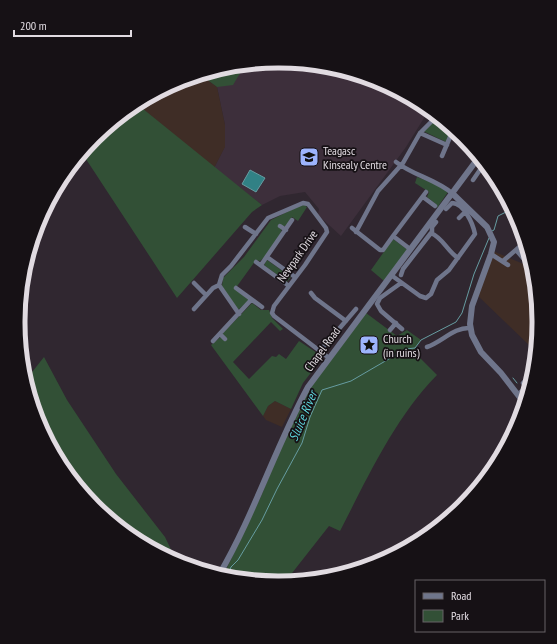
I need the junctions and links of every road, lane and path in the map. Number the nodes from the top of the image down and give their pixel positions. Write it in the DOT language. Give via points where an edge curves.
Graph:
graph roads {
  1 [pos="432,121"];
  2 [pos="420,133"];
  3 [pos="451,136"];
  4 [pos="447,145"];
  5 [pos="442,156"];
  6 [pos="475,162"];
  7 [pos="398,164"];
  8 [pos="481,169"];
  9 [pos="473,180"];
  10 [pos="426,192"];
  11 [pos="453,194"];
  12 [pos="423,197"];
  13 [pos="434,206"];
  14 [pos="446,209"];
  15 [pos="465,212"];
  16 [pos="459,218"];
  17 [pos="292,220"];
  18 [pos="436,222"];
  19 [pos="280,226"];
  20 [pos="245,227"];
  21 [pos="286,230"];
  22 [pos="432,233"];
  23 [pos="256,234"];
  24 [pos="393,236"];
  25 [pos="520,246"];
  26 [pos="410,249"];
  27 [pos="516,250"];
  28 [pos="491,254"];
  29 [pos="267,256"];
  30 [pos="458,258"];
  31 [pos="524,258"];
  32 [pos="503,261"];
  33 [pos="256,262"];
  34 [pos="261,265"];
  35 [pos="508,265"];
  36 [pos="391,275"];
  37 [pos="401,275"];
  38 [pos="295,277"];
  39 [pos="194,283"];
  40 [pos="401,284"];
  41 [pos="219,285"];
  42 [pos="289,286"];
  43 [pos="236,288"];
  44 [pos="311,293"];
  45 [pos="206,295"];
  46 [pos="251,300"];
  47 [pos="262,307"];
  48 [pos="194,309"];
  49 [pos="356,309"];
  50 [pos="239,314"];
  51 [pos="346,321"];
  52 [pos="396,323"];
  53 [pos="470,328"];
  54 [pos="402,329"];
  55 [pos="390,330"];
  56 [pos="220,334"];
  57 [pos="225,339"];
  58 [pos="213,341"];
  59 [pos="427,347"];
  60 [pos="320,351"];
  61 [pos="329,358"];
  62 [pos="522,391"];
  63 [pos="518,394"];
  64 [pos="520,398"];
  65 [pos="222,569"];
  1 -- 2 [label="street"];
  2 -- 4 [label="street"];
  2 -- 7 [label="street"];
  3 -- 4 [label="street"];
  4 -- 5 [label="street"];
  6 -- 11 [label="street, Chapel Road"];
  7 -- 11 [label="street"];
  7 -- 24 [label="street" via="354,230 382,250"];
  8 -- 9 [label="street"];
  10 -- 12 [label="street"];
  11 -- 26 [label="street, Chapel Road"];
  11 -- 28 [label="street" via="489,231 494,242"];
  12 -- 13 [label="street"];
  12 -- 24 [label="street"];
  14 -- 15 [label="street" via="454,203"];
  15 -- 16 [label="street"];
  15 -- 30 [label="street" via="471,219 475,234"];
  17 -- 21 [label="street"];
  18 -- 22 [label="street" via="432,227"];
  19 -- 21 [label="street"];
  20 -- 23 [label="street"];
  21 -- 29 [label="street"];
  22 -- 30 [label="street"];
  22 -- 37 [label="street" via="407,263"];
  23 -- 38 [label="street, Newpark Drive" via="268,218 303,203 308,204 327,232"];
  23 -- 41 [label="street, Newpark Drive" via="222,275"];
  24 -- 26 [label="street"];
  25 -- 27 [label="street"];
  26 -- 36 [label="street, Chapel Road"];
  27 -- 31 [label="street"];
  27 -- 32 [label="street"];
  28 -- 32 [label="street"];
  28 -- 53 [label="street" via="476,293"];
  29 -- 34 [label="street"];
  29 -- 38 [label="street"];
  30 -- 40 [label="street" via="448,272 437,280 431,294 426,298"];
  32 -- 35 [label="street"];
  33 -- 34 [label="street"];
  34 -- 42 [label="street"];
  36 -- 40 [label="street"];
  36 -- 61 [label="street, Chapel Road"];
  38 -- 42 [label="street, Newpark Drive"];
  39 -- 45 [label="street"];
  40 -- 52 [label="street" via="380,298 377,304 381,311"];
  41 -- 45 [label="street"];
  41 -- 50 [label="street"];
  42 -- 60 [label="street, Newpark Drive" via="274,306 272,313"];
  43 -- 46 [label="street"];
  44 -- 51 [label="street"];
  45 -- 48 [label="street"];
  46 -- 47 [label="street"];
  46 -- 50 [label="street"];
  49 -- 51 [label="street"];
  50 -- 56 [label="street"];
  51 -- 60 [label="street" via="332,334"];
  52 -- 54 [label="street"];
  52 -- 55 [label="street"];
  53 -- 59 [label="street" via="462,328"];
  53 -- 63 [label="street" via="481,352"];
  56 -- 57 [label="street"];
  56 -- 58 [label="street"];
  60 -- 61 [label="street, Newpark Drive"];
  61 -- 65 [label="street, Chapel Road" via="298,405"];
  62 -- 63 [label="street"];
  63 -- 64 [label="street"];
}
